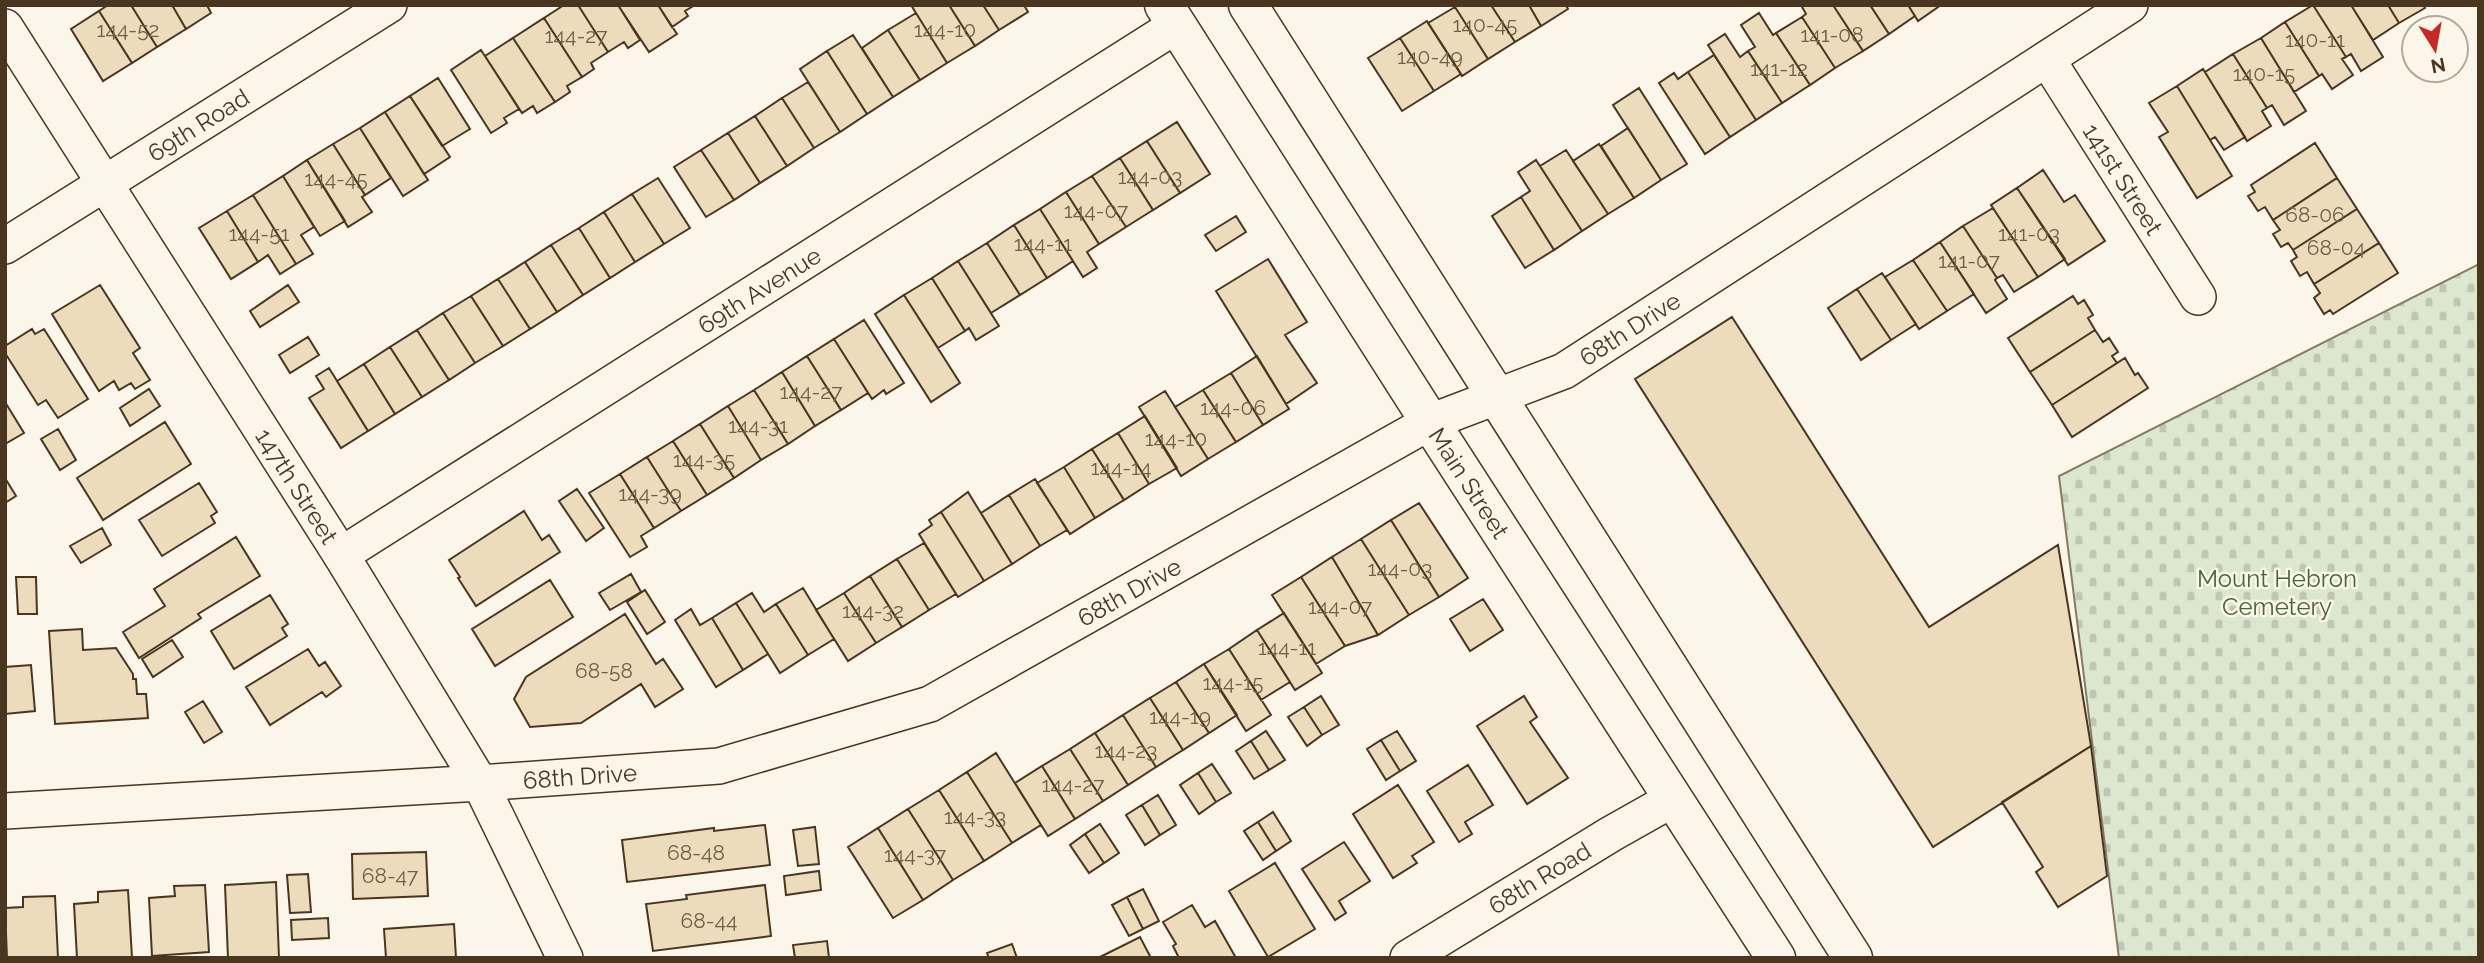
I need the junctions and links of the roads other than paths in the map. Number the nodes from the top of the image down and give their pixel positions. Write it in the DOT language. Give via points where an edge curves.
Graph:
graph roads {
  1 [pos="388,5"];
  2 [pos="2130,5"];
  3 [pos="1251,6"];
  4 [pos="1170,15"];
  5 [pos="5,27"];
  6 [pos="2047,59"];
  7 [pos="104,183"];
  8 [pos="5,246"];
  9 [pos="2198,297"];
  10 [pos="1495,396"];
  11 [pos="1430,422"];
  12 [pos="341,555"];
  13 [pos="480,783"];
  14 [pos="1674,799"];
  15 [pos="5,811"];
  16 [pos="565,958"];
  17 [pos="1408,958"];
  18 [pos="1776,958"];
  19 [pos="1853,958"];
  1 -- 7 [label="street, 69th Road"];
  2 -- 6 [label="street, 68th Drive"];
  3 -- 10 [label="main road"];
  4 -- 11 [label="main road, Main Street"];
  4 -- 12 [label="street, 69th Avenue"];
  5 -- 7 [label="street, 147th Street"];
  6 -- 9 [label="street, 141st Street"];
  6 -- 10 [label="street, 68th Drive" via="1564,370"];
  7 -- 8 [label="street, 69th Road"];
  7 -- 12 [label="street, 147th Street"];
  10 -- 11 [label="street, 68th Drive"];
  10 -- 19 [label="main road"];
  11 -- 13 [label="street, 68th Drive" via="930,704 719,766"];
  11 -- 14 [label="main road, Main Street"];
  12 -- 13 [label="street, 147th Street"];
  13 -- 15 [label="street, 68th Drive"];
  13 -- 16 [label="street, 147th Street"];
  14 -- 17 [label="street, 68th Road"];
  14 -- 18 [label="main road, Main Street"];
}
